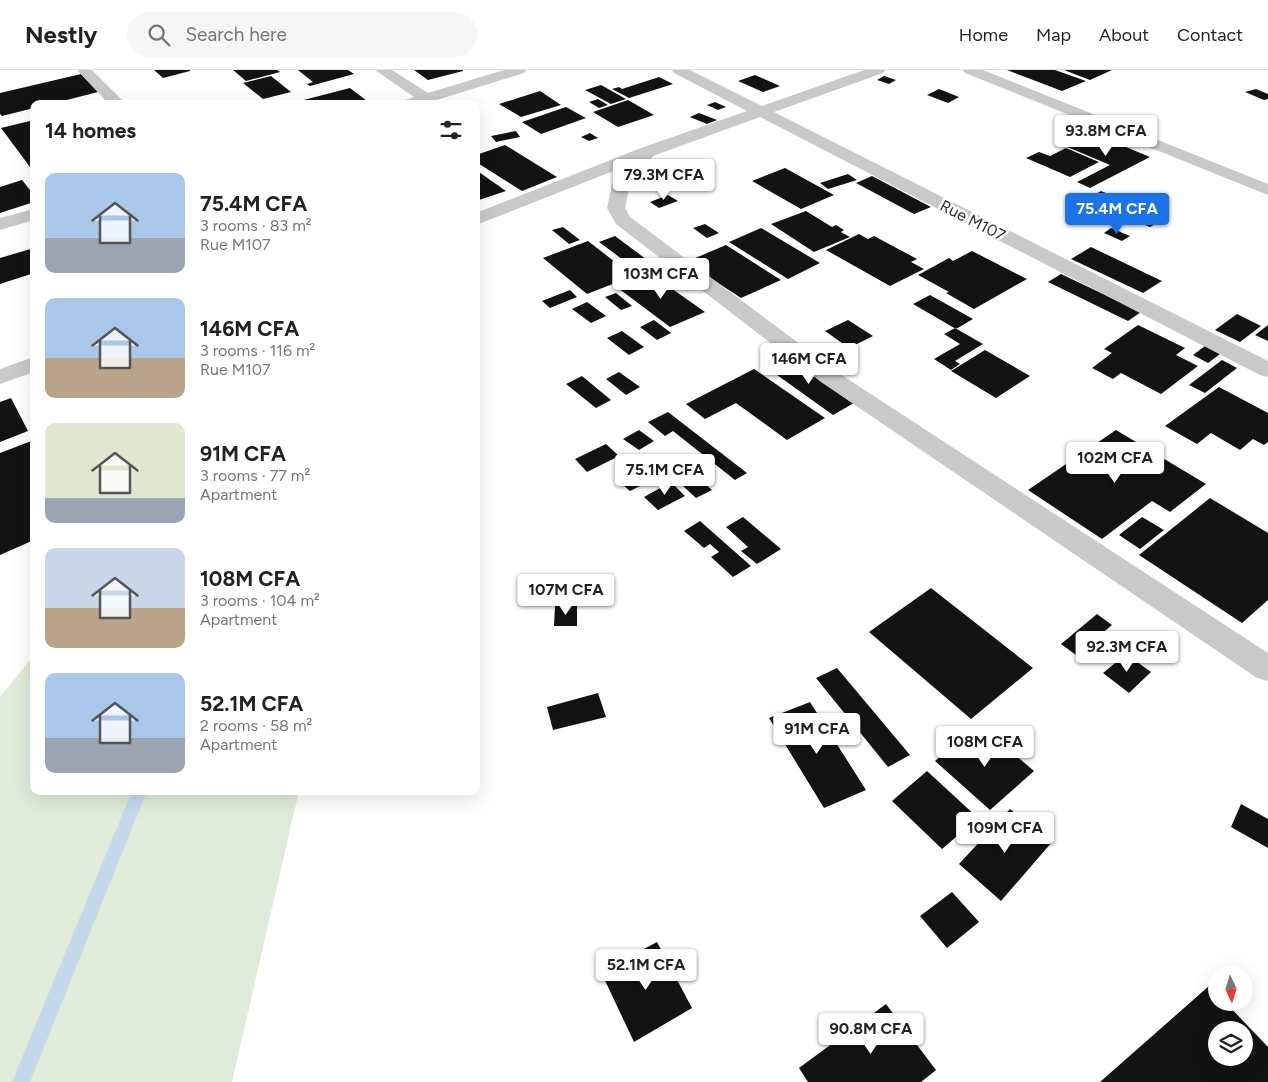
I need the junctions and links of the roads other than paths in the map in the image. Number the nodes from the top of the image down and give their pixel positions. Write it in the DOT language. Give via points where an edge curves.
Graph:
graph roads {
  1 [pos="84,70"];
  2 [pos="382,70"];
  3 [pos="519,70"];
  4 [pos="679,70"];
  5 [pos="878,70"];
  6 [pos="970,70"];
  7 [pos="426,98"];
  8 [pos="114,100"];
  9 [pos="420,100"];
  10 [pos="762,112"];
  11 [pos="647,152"];
  12 [pos="1268,190"];
  13 [pos="30,215"];
  14 [pos="480,218"];
  15 [pos="0,224"];
  16 [pos="30,365"];
  17 [pos="1268,370"];
  18 [pos="0,376"];
  19 [pos="1268,669"];
  1 -- 8 [label="street"];
  2 -- 7 [label="street"];
  3 -- 7 [label="street"];
  4 -- 10 [label="street, Rue M107"];
  5 -- 10 [label="street"];
  6 -- 12 [label="street"];
  7 -- 9 [label="street"];
  10 -- 11 [label="street"];
  10 -- 17 [label="street, Rue M107"];
  11 -- 14 [label="street"];
  11 -- 19 [label="street" via="621,184 616,208 623,220 829,377"];
  13 -- 15 [label="street"];
  16 -- 18 [label="street"];
}
